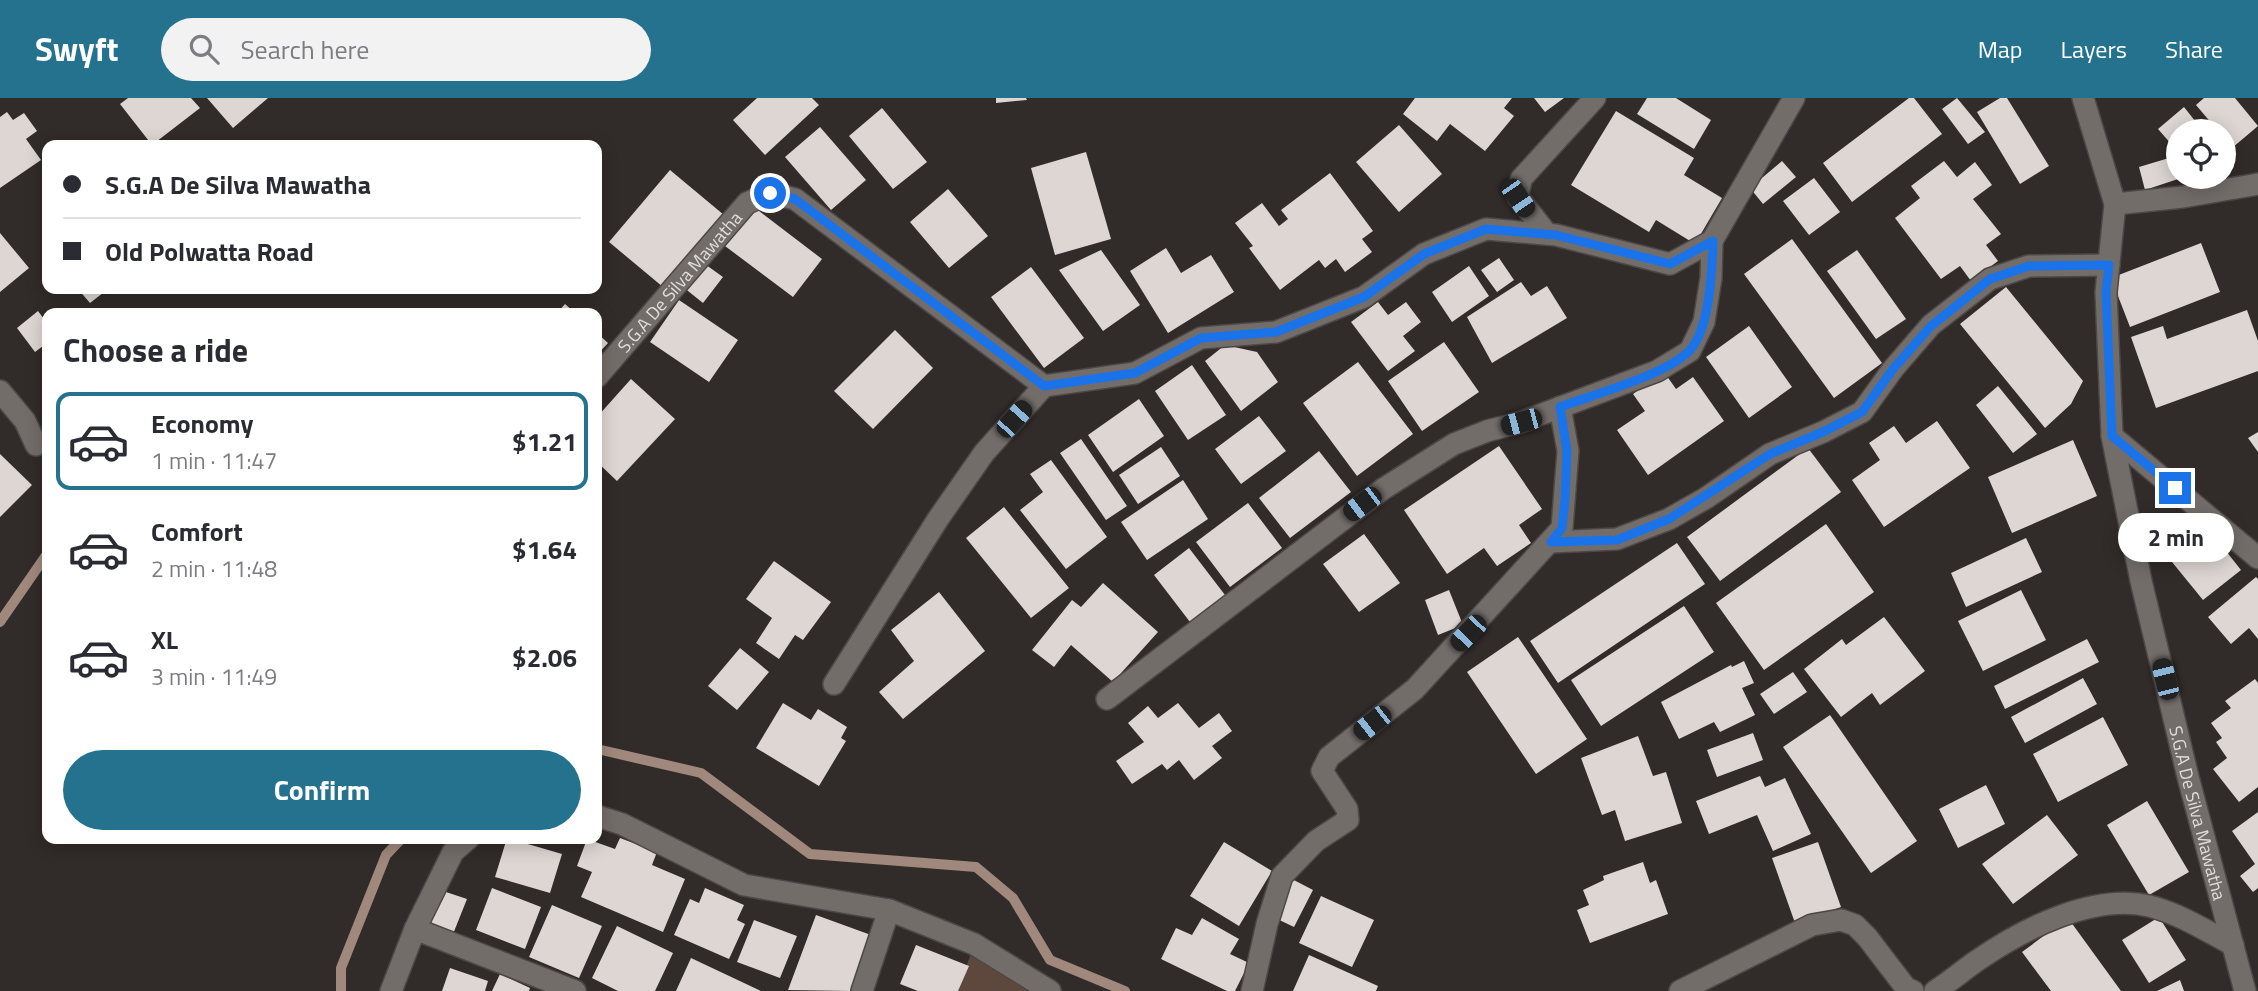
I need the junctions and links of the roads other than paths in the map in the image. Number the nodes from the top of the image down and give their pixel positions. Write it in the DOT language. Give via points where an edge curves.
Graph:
graph roads {
  1 [pos="1595,98"];
  2 [pos="1794,98"];
  3 [pos="2083,98"];
  4 [pos="2258,184"];
  5 [pos="2115,204"];
  6 [pos="1547,234"];
  7 [pos="1713,241"];
  8 [pos="2109,265"];
  9 [pos="602,371"];
  10 [pos="1044,386"];
  11 [pos="0,391"];
  12 [pos="1560,407"];
  13 [pos="2112,436"];
  14 [pos="36,445"];
  15 [pos="1551,542"];
  16 [pos="2258,558"];
  17 [pos="834,684"];
  18 [pos="1107,699"];
  19 [pos="602,818"];
  20 [pos="462,844"];
  21 [pos="888,910"];
  22 [pos="415,929"];
  23 [pos="2233,945"];
  24 [pos="391,991"];
  25 [pos="575,991"];
  26 [pos="862,991"];
  27 [pos="1050,991"];
  28 [pos="1252,991"];
  29 [pos="1680,991"];
  30 [pos="1913,991"];
  31 [pos="1935,991"];
  32 [pos="2245,991"];
  1 -- 6 [label="street" via="1521,179 1518,198"];
  2 -- 7 [label="street"];
  3 -- 5 [label="street, S.G.A De Silva Mawatha"];
  4 -- 5 [label="street"];
  5 -- 8 [label="street, S.G.A De Silva Mawatha"];
  6 -- 7 [label="street" via="1670,264"];
  6 -- 10 [label="street" via="1486,229 1424,254 1364,297 1276,332 1201,338 1135,373"];
  7 -- 12 [label="street" via="1704,322 1690,351 1657,371"];
  8 -- 13 [label="street, S.G.A De Silva Mawatha"];
  8 -- 15 [label="street" via="2029,266 1990,279 1931,326 1862,412 1770,454 1669,519 1617,540"];
  9 -- 10 [label="street, S.G.A De Silva Mawatha" via="747,204 770,193 795,199"];
  10 -- 17 [label="street" via="984,453"];
  11 -- 14 [label="street" via="25,421"];
  12 -- 15 [label="street" via="1567,451 1565,499 1562,528"];
  12 -- 18 [label="street" via="1454,444 1383,489"];
  13 -- 16 [label="street"];
  13 -- 23 [label="street, S.G.A De Silva Mawatha" via="2141,581"];
  15 -- 28 [label="street" via="1415,689 1329,757 1322,771 1347,809 1348,820 1315,841 1282,876"];
  19 -- 21 [label="street" via="744,885"];
  20 -- 22 [label="street" via="453,852"];
  21 -- 26 [label="street"];
  21 -- 27 [label="street" via="974,944"];
  22 -- 24 [label="street"];
  22 -- 25 [label="street"];
  23 -- 31 [label="street" via="2149,906 2112,905 2069,912 2031,928"];
  23 -- 32 [label="street, S.G.A De Silva Mawatha"];
  29 -- 30 [label="street" via="1812,925 1841,920 1855,925"];
}
